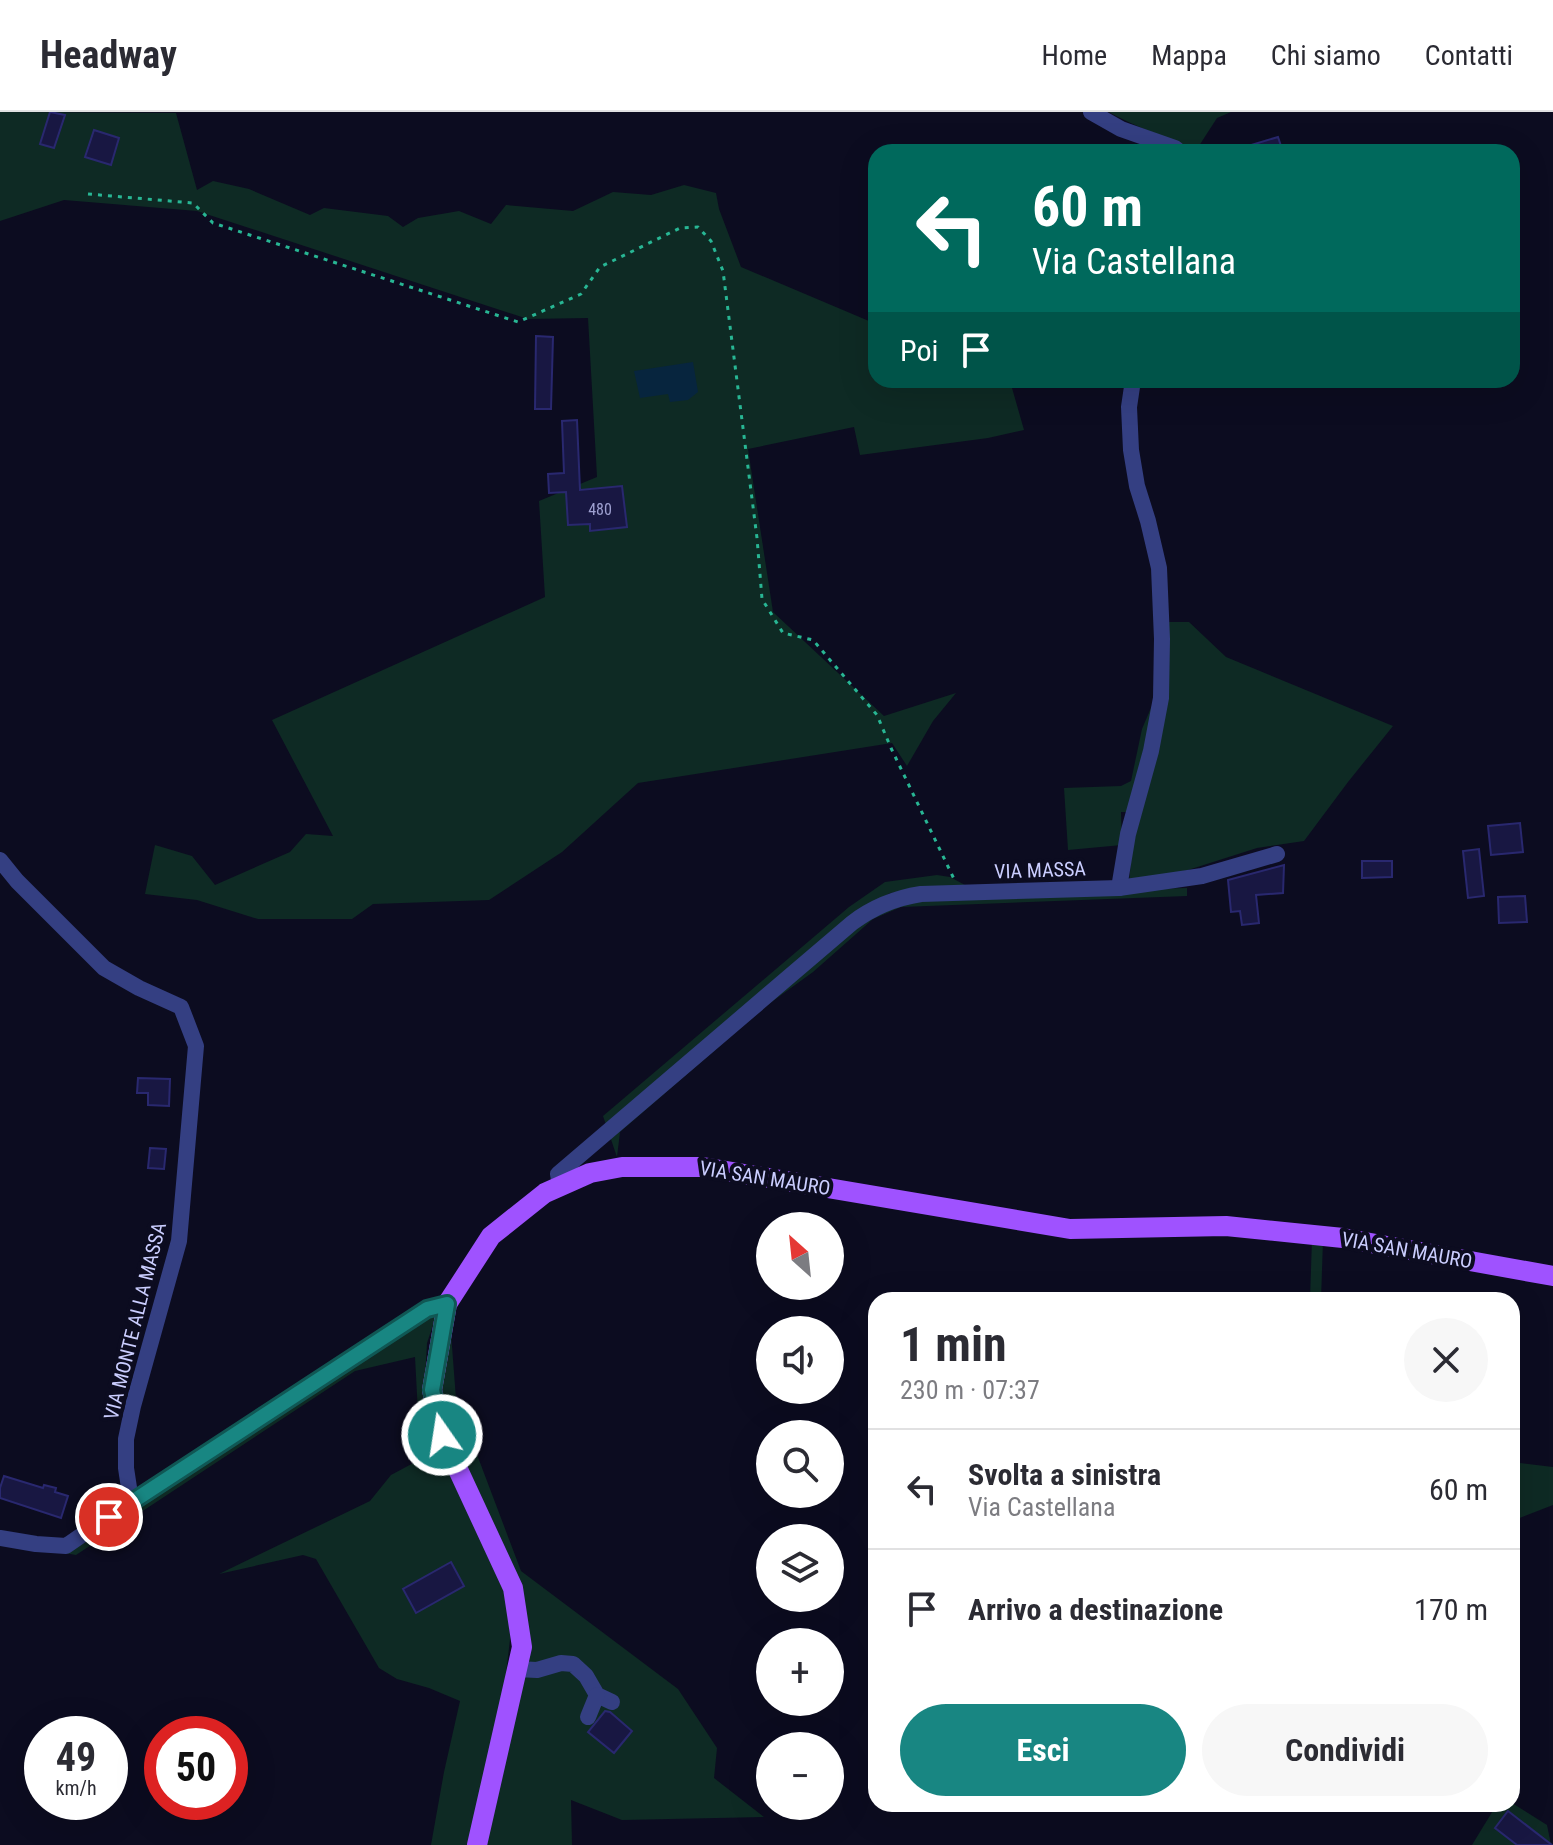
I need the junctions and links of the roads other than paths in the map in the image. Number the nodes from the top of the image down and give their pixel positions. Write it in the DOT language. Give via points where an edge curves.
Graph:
graph roads {
  1 [pos="1091,112"];
  2 [pos="1164,144"];
  3 [pos="1132,388"];
  4 [pos="1277,854"];
  5 [pos="0,860"];
  6 [pos="1119,888"];
  7 [pos="560,1186"];
  8 [pos="1553,1276"];
  9 [pos="447,1304"];
  10 [pos="131,1501"];
  11 [pos="0,1538"];
  12 [pos="517,1669"];
  13 [pos="588,1717"];
  14 [pos="477,1845"];
  1 -- 2 [label="street"];
  3 -- 6 [label="street" via="1131,450 1159,568 1161,698"];
  4 -- 6 [label="street, VIA MASSA" via="1202,876"];
  5 -- 10 [label="street, VIA MONTE ALLA MASSA" via="104,968 181,1007 196,1046 179,1241 126,1439"];
  6 -- 7 [label="street, VIA MASSA" via="921,894 868,911 558,1174"];
  7 -- 8 [label="main road, VIA SAN MAURO" via="622,1167 703,1167 1070,1229 1226,1226 1343,1238"];
  7 -- 9 [label="main road, VIA SAN MAURO" via="491,1236"];
  9 -- 10 [label="street" via="427,1309"];
  9 -- 12 [label="main road, VIA SAN MAURO" via="432,1390 442,1435 513,1588 522,1647"];
  10 -- 11 [label="street" via="66,1546"];
  12 -- 13 [label="street" via="573,1664 604,1698"];
  12 -- 14 [label="main road, VIA SAN MAURO"];
}
